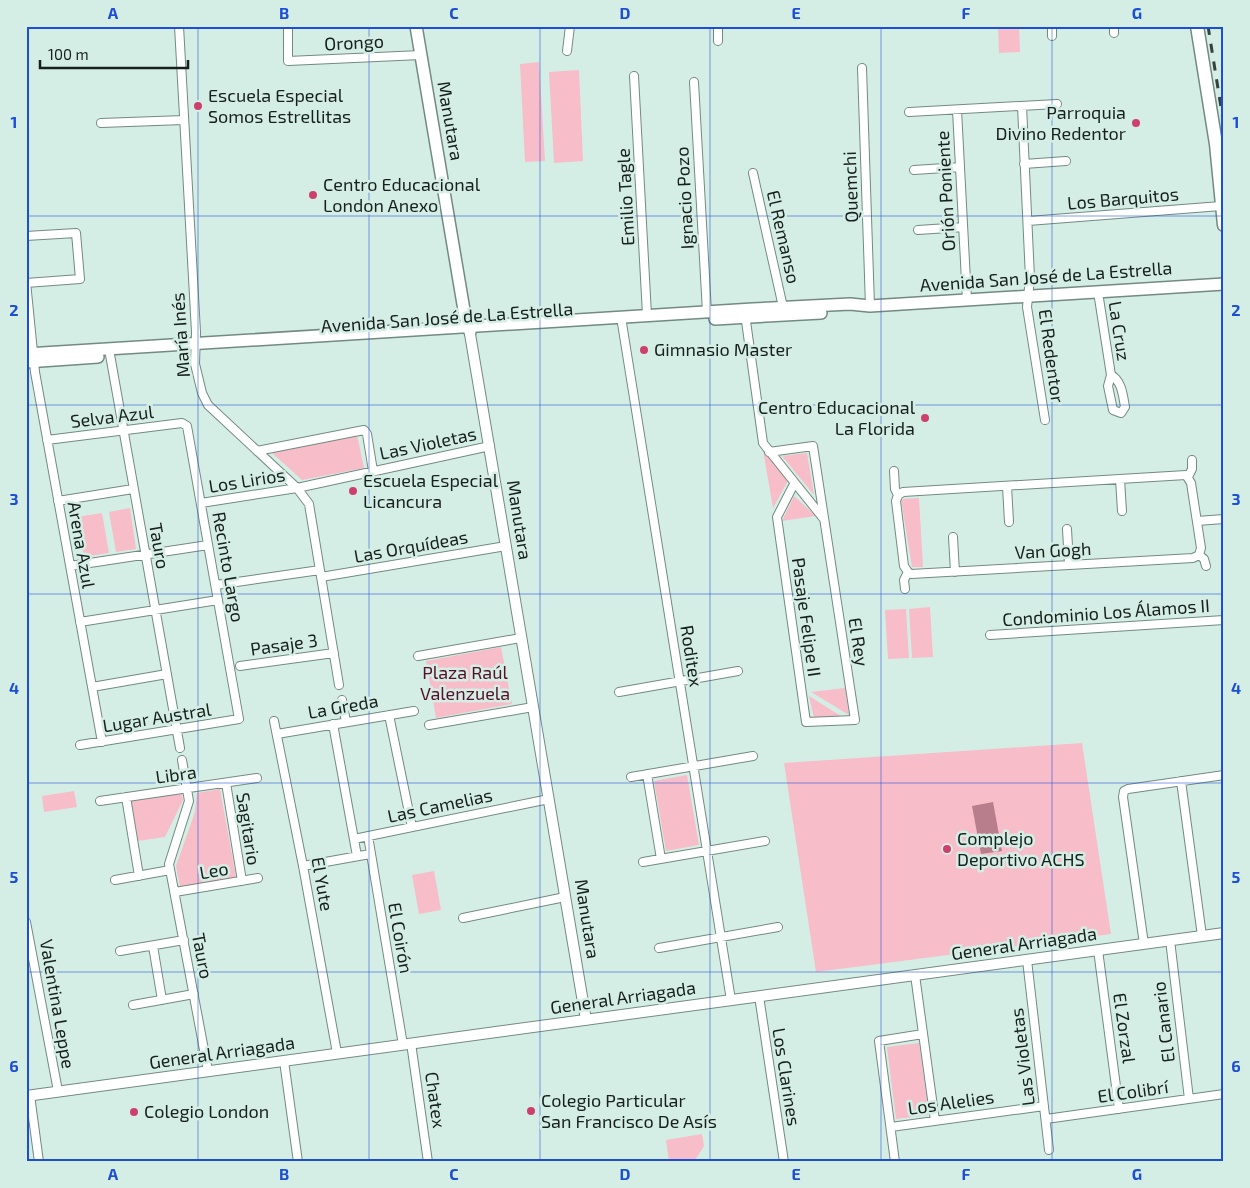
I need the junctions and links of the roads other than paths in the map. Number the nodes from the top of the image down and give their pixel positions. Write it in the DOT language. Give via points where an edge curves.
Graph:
graph roads {
  1 [pos="179,26"];
  2 [pos="288,26"];
  3 [pos="416,26"];
  4 [pos="570,26"];
  5 [pos="718,26"];
  6 [pos="1052,26"];
  7 [pos="1197,26"];
  8 [pos="1052,36"];
  9 [pos="718,41"];
  10 [pos="567,51"];
  11 [pos="421,55"];
  12 [pos="862,68"];
  13 [pos="634,76"];
  14 [pos="694,82"];
  15 [pos="1058,104"];
  16 [pos="1022,106"];
  17 [pos="957,110"];
  18 [pos="909,112"];
  19 [pos="184,120"];
  20 [pos="101,124"];
  21 [pos="1066,161"];
  22 [pos="1024,164"];
  23 [pos="960,167"];
  24 [pos="914,170"];
  25 [pos="753,173"];
  26 [pos="1221,206"];
  27 [pos="1028,221"];
  28 [pos="1224,225"];
  29 [pos="963,227"];
  30 [pos="918,230"];
  31 [pos="26,236"];
  32 [pos="26,282"];
  33 [pos="1224,284"];
  34 [pos="1098,292"];
  35 [pos="1028,296"];
  36 [pos="967,300"];
  37 [pos="870,306"];
  38 [pos="783,307"];
  39 [pos="707,312"];
  40 [pos="745,313"];
  41 [pos="647,315"];
  42 [pos="622,321"];
  43 [pos="469,330"];
  44 [pos="196,347"];
  45 [pos="109,352"];
  46 [pos="30,358"];
  47 [pos="1111,375"];
  48 [pos="1045,420"];
  49 [pos="182,423"];
  50 [pos="123,430"];
  51 [pos="47,440"];
  52 [pos="490,446"];
  53 [pos="257,451"];
  54 [pos="769,452"];
  55 [pos="1192,460"];
  56 [pos="373,471"];
  57 [pos="894,471"];
  58 [pos="1188,477"];
  59 [pos="1120,479"];
  60 [pos="794,484"];
  61 [pos="1007,486"];
  62 [pos="297,488"];
  63 [pos="134,489"];
  64 [pos="898,495"];
  65 [pos="58,501"];
  66 [pos="201,503"];
  67 [pos="1122,511"];
  68 [pos="1224,519"];
  69 [pos="824,520"];
  70 [pos="1197,521"];
  71 [pos="1009,522"];
  72 [pos="1067,529"];
  73 [pos="953,537"];
  74 [pos="208,545"];
  75 [pos="506,546"];
  76 [pos="145,554"];
  77 [pos="1199,555"];
  78 [pos="1069,565"];
  79 [pos="70,566"];
  80 [pos="1206,566"];
  81 [pos="908,572"];
  82 [pos="955,572"];
  83 [pos="320,574"];
  84 [pos="216,585"];
  85 [pos="905,589"];
  86 [pos="218,600"];
  87 [pos="155,610"];
  88 [pos="1224,620"];
  89 [pos="80,622"];
  90 [pos="990,635"];
  91 [pos="521,638"];
  92 [pos="334,652"];
  93 [pos="418,656"];
  94 [pos="240,666"];
  95 [pos="738,671"];
  96 [pos="166,674"];
  97 [pos="680,682"];
  98 [pos="339,685"];
  99 [pos="92,687"];
  100 [pos="619,692"];
  101 [pos="342,700"];
  102 [pos="533,707"];
  103 [pos="414,710"];
  104 [pos="389,715"];
  105 [pos="239,719"];
  106 [pos="274,721"];
  107 [pos="346,722"];
  108 [pos="806,722"];
  109 [pos="333,724"];
  110 [pos="428,725"];
  111 [pos="176,730"];
  112 [pos="277,734"];
  113 [pos="102,742"];
  114 [pos="80,745"];
  115 [pos="180,748"];
  116 [pos="753,756"];
  117 [pos="182,760"];
  118 [pos="693,766"];
  119 [pos="647,774"];
  120 [pos="1224,776"];
  121 [pos="631,777"];
  122 [pos="257,778"];
  123 [pos="1182,781"];
  124 [pos="226,783"];
  125 [pos="187,788"];
  126 [pos="126,797"];
  127 [pos="549,799"];
  128 [pos="100,801"];
  129 [pos="412,827"];
  130 [pos="368,836"];
  131 [pos="354,838"];
  132 [pos="765,841"];
  133 [pos="707,851"];
  134 [pos="370,854"];
  135 [pos="357,856"];
  136 [pos="661,859"];
  137 [pos="643,862"];
  138 [pos="303,866"];
  139 [pos="170,870"];
  140 [pos="139,876"];
  141 [pos="258,878"];
  142 [pos="115,880"];
  143 [pos="242,881"];
  144 [pos="175,892"];
  145 [pos="565,897"];
  146 [pos="463,918"];
  147 [pos="26,922"];
  148 [pos="778,927"];
  149 [pos="1224,933"];
  150 [pos="1202,936"];
  151 [pos="721,937"];
  152 [pos="184,940"];
  153 [pos="1170,940"];
  154 [pos="1144,944"];
  155 [pos="153,946"];
  156 [pos="659,948"];
  157 [pos="1098,950"];
  158 [pos="120,951"];
  159 [pos="1027,960"];
  160 [pos="915,975"];
  161 [pos="194,994"];
  162 [pos="759,996"];
  163 [pos="162,1000"];
  164 [pos="731,1000"];
  165 [pos="133,1005"];
  166 [pos="586,1020"];
  167 [pos="923,1034"];
  168 [pos="407,1044"];
  169 [pos="337,1054"];
  170 [pos="284,1061"];
  171 [pos="208,1071"];
  172 [pos="58,1092"];
  173 [pos="1224,1094"];
  174 [pos="28,1096"];
  175 [pos="1189,1099"];
  176 [pos="1044,1106"];
  177 [pos="1119,1109"];
  178 [pos="1046,1119"];
  179 [pos="935,1121"];
  180 [pos="891,1127"];
  181 [pos="1050,1150"];
  182 [pos="39,1162"];
  183 [pos="298,1162"];
  184 [pos="428,1162"];
  185 [pos="784,1162"];
  186 [pos="896,1162"];
  1 -- 19 [label="street, María Inés"];
  2 -- 11 [label="street, Orongo" via="288,61"];
  3 -- 11 [label="main road, Manutara"];
  4 -- 10 [label="street"];
  5 -- 9 [label="street"];
  6 -- 8 [label="street"];
  7 -- 26 [label="main road" via="1215,137"];
  11 -- 43 [label="main road, Manutara"];
  12 -- 37 [label="street, Quemchi"];
  13 -- 41 [label="street, Emilio Tagle"];
  14 -- 39 [label="street, Ignacio Pozo"];
  15 -- 16 [label="street"];
  16 -- 17 [label="street"];
  16 -- 22 [label="street, El Redentor"];
  17 -- 18 [label="street"];
  17 -- 23 [label="street, Orión Poniente"];
  19 -- 20 [label="street"];
  19 -- 44 [label="street, María Inés"];
  21 -- 22 [label="street"];
  22 -- 27 [label="street, El Redentor"];
  23 -- 24 [label="street"];
  23 -- 29 [label="street, Orión Poniente"];
  25 -- 38 [label="street, El Remanso"];
  26 -- 27 [label="street, Los Barquitos"];
  26 -- 28 [label="main road"];
  27 -- 35 [label="street, El Redentor"];
  29 -- 30 [label="street"];
  29 -- 36 [label="street, Orión Poniente"];
  31 -- 32 [label="street" via="76,233 80,280"];
  32 -- 46 [label="street, Arena Azul"];
  33 -- 34 [label="main road, Avenida San José de La Estrella"];
  34 -- 35 [label="main road, Avenida San José de La Estrella"];
  34 -- 47 [label="street, La Cruz"];
  35 -- 36 [label="main road, Avenida San José de La Estrella"];
  35 -- 48 [label="street, El Redentor"];
  36 -- 37 [label="main road, Avenida San José de La Estrella"];
  37 -- 38 [label="main road, Avenida San José de La Estrella"];
  37 -- 40 [label="main road, Avenida San José de La Estrella" via="852,311"];
  38 -- 40 [label="main road, Avenida San José de La Estrella"];
  39 -- 40 [label="main road, Avenida San José de La Estrella"];
  39 -- 41 [label="main road, Avenida San José de La Estrella"];
  40 -- 42 [label="main road, Avenida San José de La Estrella"];
  40 -- 54 [label="street" via="762,443"];
  41 -- 42 [label="main road, Avenida San José de La Estrella"];
  42 -- 43 [label="main road, Avenida San José de La Estrella"];
  42 -- 97 [label="street, Roditex"];
  43 -- 44 [label="main road, Avenida San José de La Estrella"];
  43 -- 52 [label="street, Manutara"];
  44 -- 45 [label="main road, Avenida San José de La Estrella"];
  44 -- 53 [label="street, María Inés" via="195,364 208,406"];
  45 -- 46 [label="main road, Avenida San José de La Estrella"];
  45 -- 50 [label="street, Tauro"];
  46 -- 51 [label="street, Arena Azul"];
  49 -- 50 [label="street, Selva Azul"];
  49 -- 66 [label="street, Recinto Largo" via="188,428"];
  50 -- 51 [label="street, Selva Azul"];
  50 -- 63 [label="street, Tauro"];
  51 -- 65 [label="street, Arena Azul"];
  52 -- 56 [label="street, Las Violetas"];
  52 -- 75 [label="street, Manutara"];
  53 -- 56 [label="street, Las Violetas" via="364,430"];
  53 -- 62 [label="street, María Inés"];
  54 -- 60 [label="street"];
  54 -- 69 [label="street, El Rey" via="813,446"];
  55 -- 58 [label="street"];
  56 -- 62 [label="street, Las Violetas"];
  57 -- 64 [label="street"];
  58 -- 59 [label="street"];
  58 -- 70 [label="street"];
  59 -- 61 [label="street"];
  59 -- 67 [label="street"];
  60 -- 69 [label="street"];
  60 -- 108 [label="street, Pasaje Felipe II" via="777,517"];
  61 -- 64 [label="street"];
  61 -- 71 [label="street"];
  62 -- 66 [label="street, Los Lirios"];
  62 -- 83 [label="street, María Inés" via="308,504"];
  63 -- 65 [label="street"];
  63 -- 76 [label="street, Tauro"];
  64 -- 81 [label="street" via="904,566"];
  65 -- 79 [label="street, Arena Azul"];
  66 -- 74 [label="street, Recinto Largo"];
  68 -- 70 [label="street"];
  69 -- 108 [label="street, El Rey" via="855,720"];
  70 -- 77 [label="street"];
  72 -- 78 [label="street"];
  73 -- 82 [label="street"];
  74 -- 76 [label="street"];
  74 -- 84 [label="street, Recinto Largo"];
  75 -- 83 [label="street, Las Orquídeas"];
  75 -- 91 [label="street, Manutara"];
  76 -- 79 [label="street"];
  76 -- 87 [label="street, Tauro"];
  77 -- 78 [label="street, Van Gogh" via="1193,558"];
  77 -- 80 [label="street"];
  78 -- 82 [label="street, Van Gogh"];
  79 -- 89 [label="street, Arena Azul"];
  81 -- 82 [label="street, Van Gogh"];
  81 -- 85 [label="street" via="904,580"];
  83 -- 84 [label="street, Las Orquídeas"];
  83 -- 92 [label="street, María Inés"];
  84 -- 86 [label="street, Recinto Largo"];
  86 -- 87 [label="street"];
  86 -- 105 [label="street, Recinto Largo"];
  87 -- 89 [label="street"];
  87 -- 96 [label="street, Tauro"];
  88 -- 90 [label="street, Condominio Los Álamos II"];
  89 -- 99 [label="street, Arena Azul"];
  91 -- 93 [label="street"];
  91 -- 102 [label="street, Manutara"];
  92 -- 94 [label="street, Pasaje 3"];
  92 -- 98 [label="street, María Inés"];
  95 -- 97 [label="street"];
  96 -- 99 [label="street"];
  96 -- 111 [label="street, Tauro"];
  97 -- 100 [label="street"];
  97 -- 118 [label="street, Roditex"];
  99 -- 113 [label="street, Arena Azul"];
  101 -- 107 [label="street"];
  102 -- 110 [label="street"];
  102 -- 127 [label="street, Manutara"];
  103 -- 104 [label="street, La Greda"];
  104 -- 107 [label="street, La Greda"];
  104 -- 129 [label="street"];
  105 -- 111 [label="street, Lugar Austral"];
  106 -- 112 [label="street, El Yute"];
  107 -- 109 [label="street, La Greda"];
  109 -- 112 [label="street, La Greda"];
  109 -- 131 [label="street"];
  111 -- 113 [label="street, Lugar Austral"];
  111 -- 115 [label="street, Tauro"];
  112 -- 138 [label="street, El Yute"];
  113 -- 114 [label="street, Lugar Austral"];
  116 -- 118 [label="street"];
  117 -- 125 [label="street, Tauro"];
  118 -- 119 [label="street"];
  118 -- 133 [label="street, Roditex"];
  119 -- 121 [label="street"];
  119 -- 136 [label="street"];
  120 -- 123 [label="street"];
  122 -- 124 [label="street, Libra"];
  123 -- 150 [label="street"];
  123 -- 154 [label="street" via="1124,792"];
  124 -- 125 [label="street, Libra"];
  124 -- 143 [label="street, Sagitario"];
  125 -- 126 [label="street, Libra"];
  125 -- 139 [label="street, Tauro" via="189,801 169,864"];
  126 -- 128 [label="street, Libra"];
  126 -- 140 [label="street"];
  127 -- 129 [label="street, Las Camelias"];
  127 -- 145 [label="street, Manutara"];
  129 -- 130 [label="street, Las Camelias"];
  130 -- 131 [label="street, Las Camelias"];
  130 -- 134 [label="street, El Coirón"];
  131 -- 135 [label="street"];
  132 -- 133 [label="street"];
  133 -- 136 [label="street"];
  133 -- 151 [label="street, Roditex"];
  134 -- 135 [label="street"];
  134 -- 168 [label="street, El Coirón"];
  135 -- 138 [label="street"];
  136 -- 137 [label="street"];
  138 -- 169 [label="street, El Yute"];
  139 -- 140 [label="street"];
  139 -- 144 [label="street, Tauro"];
  140 -- 142 [label="street"];
  141 -- 143 [label="street, Leo"];
  143 -- 144 [label="street, Leo"];
  144 -- 152 [label="street, Tauro"];
  145 -- 146 [label="street"];
  145 -- 166 [label="street, Manutara"];
  147 -- 172 [label="street, Valentina Leppe"];
  148 -- 151 [label="street"];
  149 -- 150 [label="street, General Arriagada"];
  150 -- 153 [label="street, General Arriagada"];
  151 -- 156 [label="street"];
  151 -- 164 [label="street, Roditex"];
  152 -- 155 [label="street"];
  152 -- 161 [label="street, Tauro"];
  153 -- 154 [label="street, General Arriagada"];
  153 -- 175 [label="street, El Canario"];
  154 -- 157 [label="street, General Arriagada"];
  155 -- 158 [label="street"];
  155 -- 163 [label="street"];
  157 -- 159 [label="street, General Arriagada"];
  157 -- 177 [label="street, El Zorzal"];
  159 -- 160 [label="street, General Arriagada"];
  159 -- 176 [label="street, Las Violetas"];
  160 -- 162 [label="street, General Arriagada"];
  160 -- 167 [label="street"];
  161 -- 163 [label="street"];
  161 -- 171 [label="street, Tauro"];
  162 -- 164 [label="street, General Arriagada"];
  162 -- 185 [label="street, Los Clarines"];
  163 -- 165 [label="street"];
  164 -- 166 [label="street, General Arriagada"];
  166 -- 168 [label="street, General Arriagada"];
  167 -- 179 [label="street"];
  167 -- 180 [label="street" via="878,1041"];
  168 -- 169 [label="street, General Arriagada"];
  168 -- 184 [label="street, Chatex"];
  169 -- 170 [label="street, General Arriagada"];
  170 -- 171 [label="street, General Arriagada"];
  170 -- 183 [label="street"];
  171 -- 172 [label="street, General Arriagada"];
  172 -- 174 [label="street, General Arriagada"];
  173 -- 175 [label="street, El Colibrí"];
  174 -- 182 [label="street"];
  175 -- 177 [label="street, El Colibrí"];
  176 -- 178 [label="street, Las Violetas"];
  176 -- 179 [label="street, Los Alelies"];
  177 -- 178 [label="street, El Colibrí"];
  178 -- 181 [label="street, Las Violetas"];
  179 -- 180 [label="street, Los Alelies"];
  180 -- 186 [label="street"];
}
